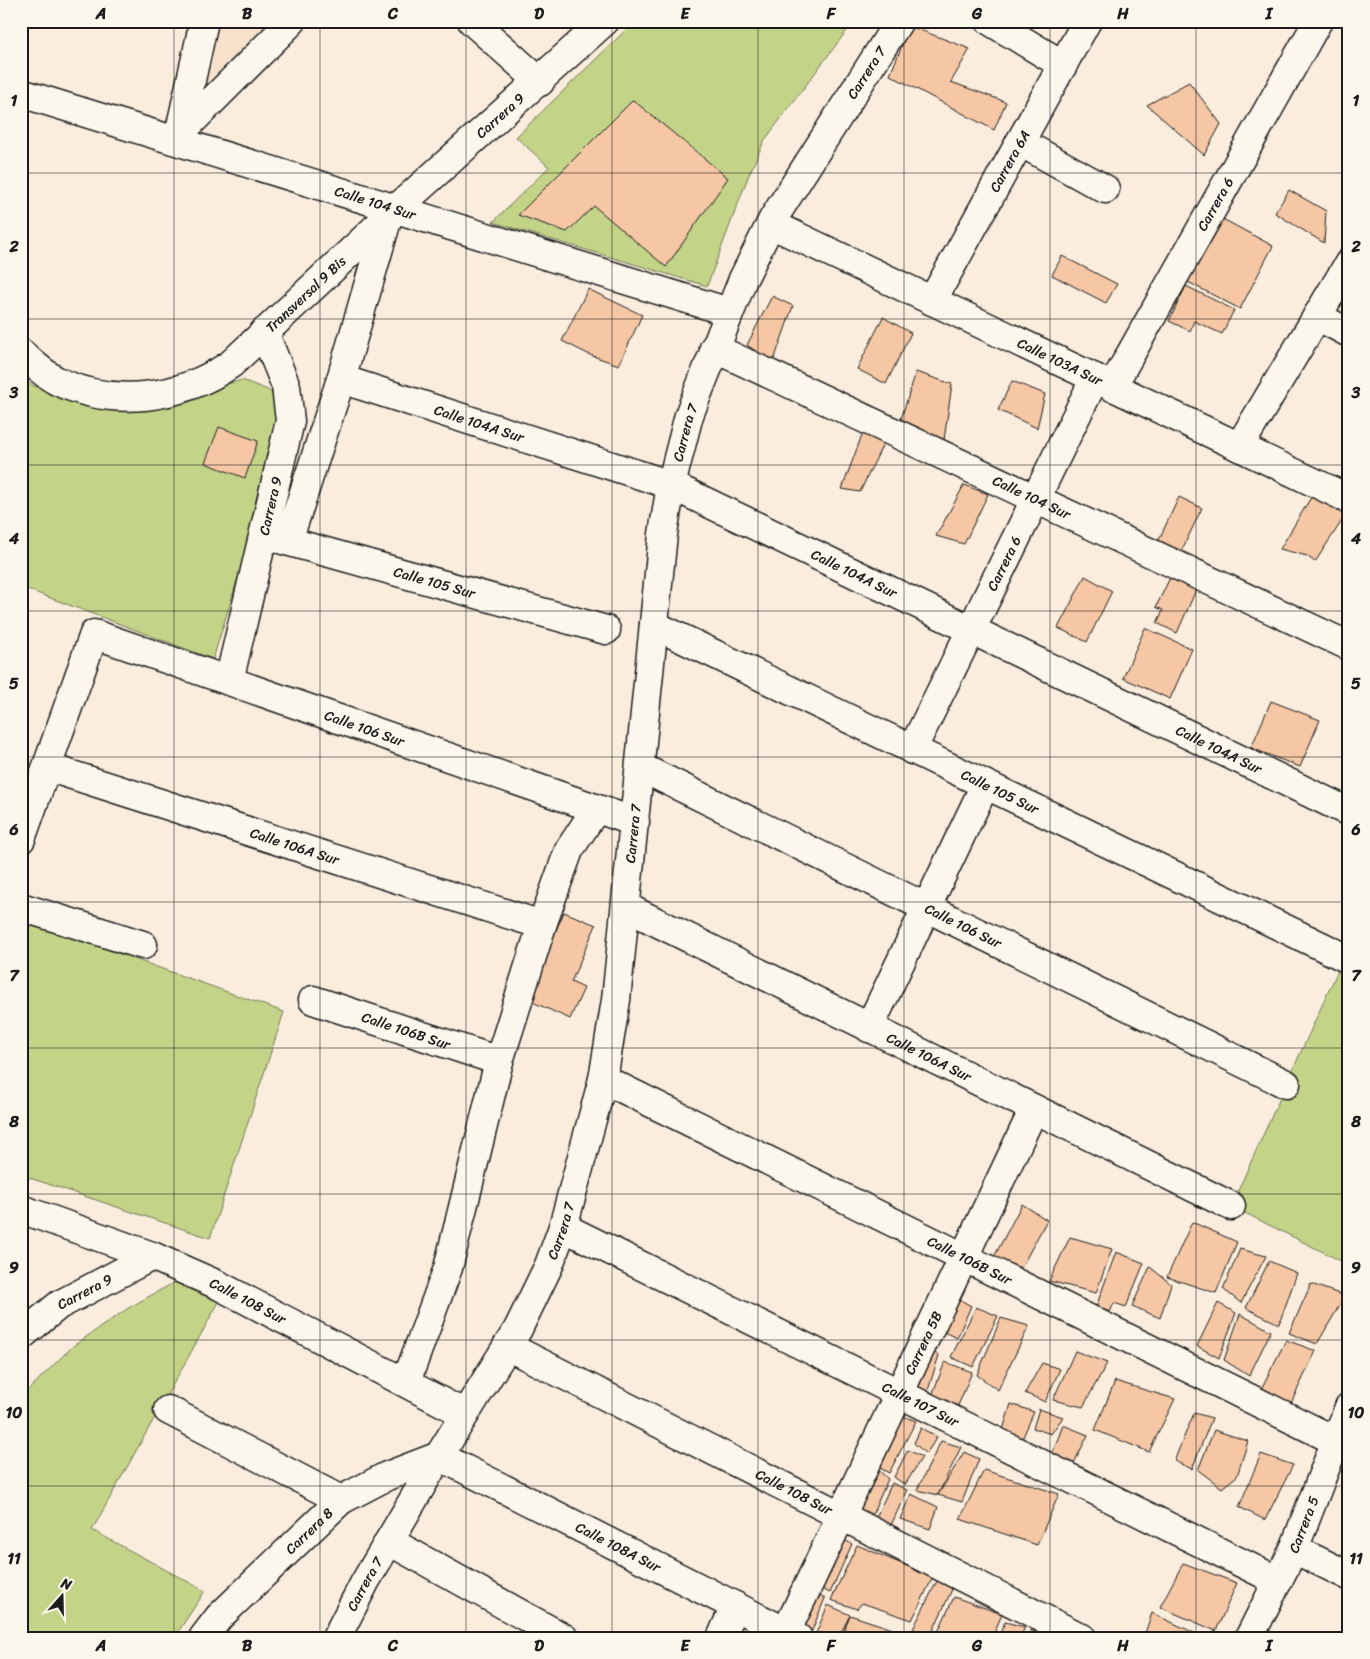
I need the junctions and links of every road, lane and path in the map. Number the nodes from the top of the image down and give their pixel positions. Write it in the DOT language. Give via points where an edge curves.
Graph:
graph roads {
  1 [pos="204,21"];
  2 [pos="292,21"];
  3 [pos="472,21"];
  4 [pos="605,21"];
  5 [pos="899,21"];
  6 [pos="990,21"];
  7 [pos="1088,21"];
  8 [pos="1318,21"];
  9 [pos="1063,65"];
  10 [pos="540,82"];
  11 [pos="21,93"];
  12 [pos="179,137"];
  13 [pos="1020,142"];
  14 [pos="1105,189"];
  15 [pos="392,213"];
  16 [pos="771,224"];
  17 [pos="1349,263"];
  18 [pos="932,301"];
  19 [pos="729,312"];
  20 [pos="1317,316"];
  21 [pos="264,332"];
  22 [pos="1349,333"];
  23 [pos="714,348"];
  24 [pos="21,353"];
  25 [pos="341,379"];
  26 [pos="1103,382"];
  27 [pos="1239,447"];
  28 [pos="670,485"];
  29 [pos="1349,499"];
  30 [pos="1034,500"];
  31 [pos="276,538"];
  32 [pos="654,625"];
  33 [pos="606,630"];
  34 [pos="971,630"];
  35 [pos="1349,646"];
  36 [pos="229,681"];
  37 [pos="912,750"];
  38 [pos="47,766"];
  39 [pos="640,767"];
  40 [pos="986,785"];
  41 [pos="596,809"];
  42 [pos="1349,812"];
  43 [pos="635,822"];
  44 [pos="21,839"];
  45 [pos="21,907"];
  46 [pos="626,907"];
  47 [pos="927,908"];
  48 [pos="542,925"];
  49 [pos="143,946"];
  50 [pos="1344,958"];
  51 [pos="313,1000"];
  52 [pos="869,1028"];
  53 [pos="498,1060"];
  54 [pos="603,1079"];
  55 [pos="1286,1084"];
  56 [pos="1034,1109"];
  57 [pos="1230,1206"];
  58 [pos="21,1209"];
  59 [pos="563,1228"];
  60 [pos="152,1256"];
  61 [pos="964,1256"];
  62 [pos="21,1336"];
  63 [pos="507,1346"];
  64 [pos="406,1382"];
  65 [pos="900,1394"];
  66 [pos="168,1410"];
  67 [pos="466,1414"];
  68 [pos="1344,1428"];
  69 [pos="439,1456"];
  70 [pos="341,1500"];
  71 [pos="841,1516"];
  72 [pos="389,1542"];
  73 [pos="1294,1549"];
  74 [pos="1349,1576"];
  75 [pos="1278,1581"];
  76 [pos="735,1606"];
  77 [pos="792,1635"];
  78 [pos="203,1638"];
  79 [pos="336,1638"];
  80 [pos="564,1638"];
  81 [pos="720,1638"];
  82 [pos="1082,1638"];
  83 [pos="1249,1638"];
  1 -- 12 [label="street"];
  2 -- 12 [label="street"];
  3 -- 10 [label="street"];
  4 -- 10 [label="street, Carrera 9"];
  5 -- 16 [label="street, Carrera 7"];
  6 -- 9 [label="street"];
  7 -- 9 [label="street, Carrera 6A"];
  8 -- 26 [label="street, Carrera 6"];
  9 -- 13 [label="street, Carrera 6A"];
  10 -- 15 [label="street, Carrera 9"];
  11 -- 12 [label="street, Calle 104 Sur"];
  12 -- 15 [label="street, Calle 104 Sur"];
  13 -- 14 [label="street"];
  13 -- 18 [label="street, Carrera 6A"];
  15 -- 19 [label="street, Calle 104 Sur"];
  15 -- 21 [label="street, Transversal 9 Bis"];
  15 -- 25 [label="street, Carrera 9"];
  16 -- 18 [label="street, Calle 103A Sur"];
  16 -- 19 [label="street, Carrera 7"];
  17 -- 20 [label="street"];
  18 -- 26 [label="street, Calle 103A Sur"];
  19 -- 23 [label="street, Carrera 7"];
  20 -- 22 [label="street"];
  20 -- 27 [label="street"];
  21 -- 24 [label="street, Transversal 9 Bis" via="231,364 212,377 170,393 148,397 118,396 79,388 56,380"];
  21 -- 31 [label="street, Carrera 9" via="286,386 290,421"];
  23 -- 28 [label="street, Carrera 7" via="688,415"];
  23 -- 30 [label="street, Calle 104 Sur"];
  25 -- 28 [label="street, Calle 104A Sur"];
  25 -- 31 [label="street, Carrera 9"];
  26 -- 27 [label="street, Calle 103A Sur"];
  26 -- 30 [label="street, Carrera 6"];
  27 -- 29 [label="street, Calle 103A Sur"];
  28 -- 32 [label="street, Carrera 7"];
  28 -- 34 [label="street, Calle 104A Sur"];
  30 -- 34 [label="street, Carrera 6"];
  30 -- 35 [label="street, Calle 104 Sur"];
  31 -- 33 [label="street, Calle 105 Sur"];
  31 -- 36 [label="street, Carrera 9"];
  32 -- 37 [label="street, Calle 105 Sur"];
  32 -- 39 [label="street, Carrera 7"];
  34 -- 37 [label="street, Carrera 6"];
  34 -- 42 [label="street, Calle 104A Sur"];
  36 -- 38 [label="street, Calle 106 Sur" via="94,634"];
  36 -- 41 [label="street, Calle 106 Sur"];
  37 -- 40 [label="street, Calle 105 Sur"];
  38 -- 44 [label="street"];
  38 -- 48 [label="street, Calle 106A Sur"];
  39 -- 43 [label="street, Carrera 7"];
  39 -- 47 [label="street, Calle 106 Sur"];
  40 -- 47 [label="street"];
  40 -- 50 [label="street, Calle 105 Sur"];
  41 -- 43 [label="street, Calle 106 Sur"];
  41 -- 48 [label="street" via="569,850"];
  43 -- 46 [label="street, Carrera 7"];
  45 -- 49 [label="street"];
  46 -- 52 [label="street, Calle 106A Sur"];
  46 -- 54 [label="street, Carrera 7"];
  47 -- 52 [label="street"];
  47 -- 55 [label="street, Calle 106 Sur"];
  48 -- 53 [label="street"];
  51 -- 53 [label="street, Calle 106B Sur"];
  52 -- 56 [label="street, Calle 106A Sur"];
  53 -- 64 [label="street" via="448,1268"];
  54 -- 59 [label="street, Carrera 7"];
  54 -- 61 [label="street, Calle 106B Sur"];
  56 -- 57 [label="street, Calle 106A Sur"];
  56 -- 61 [label="street, Carrera 5B"];
  58 -- 60 [label="street, Calle 108 Sur"];
  59 -- 63 [label="street, Carrera 7" via="549,1265"];
  59 -- 65 [label="street, Calle 107 Sur"];
  60 -- 62 [label="street, Carrera 9" via="59,1304"];
  60 -- 64 [label="street, Calle 108 Sur" via="218,1284"];
  61 -- 65 [label="street, Carrera 5B"];
  61 -- 68 [label="street, Calle 106B Sur"];
  63 -- 67 [label="street, Carrera 7"];
  63 -- 71 [label="street, Calle 108 Sur"];
  64 -- 67 [label="street, Calle 108 Sur"];
  65 -- 71 [label="street, Carrera 5B"];
  65 -- 75 [label="street, Calle 107 Sur"];
  66 -- 70 [label="street"];
  67 -- 69 [label="street, Carrera 7"];
  68 -- 73 [label="street, Carrera 5"];
  69 -- 70 [label="street, Carrera 8" via="387,1476"];
  69 -- 72 [label="street, Carrera 7"];
  69 -- 76 [label="street, Calle 108A Sur"];
  70 -- 78 [label="street, Carrera 8" via="219,1617"];
  71 -- 77 [label="street, Carrera 5B"];
  71 -- 82 [label="street, Calle 108 Sur"];
  72 -- 79 [label="street, Carrera 7"];
  72 -- 80 [label="street"];
  73 -- 74 [label="street"];
  73 -- 75 [label="street, Carrera 5"];
  75 -- 83 [label="street, Carrera 5"];
  76 -- 77 [label="street, Calle 108A Sur"];
  76 -- 81 [label="street"];
}
